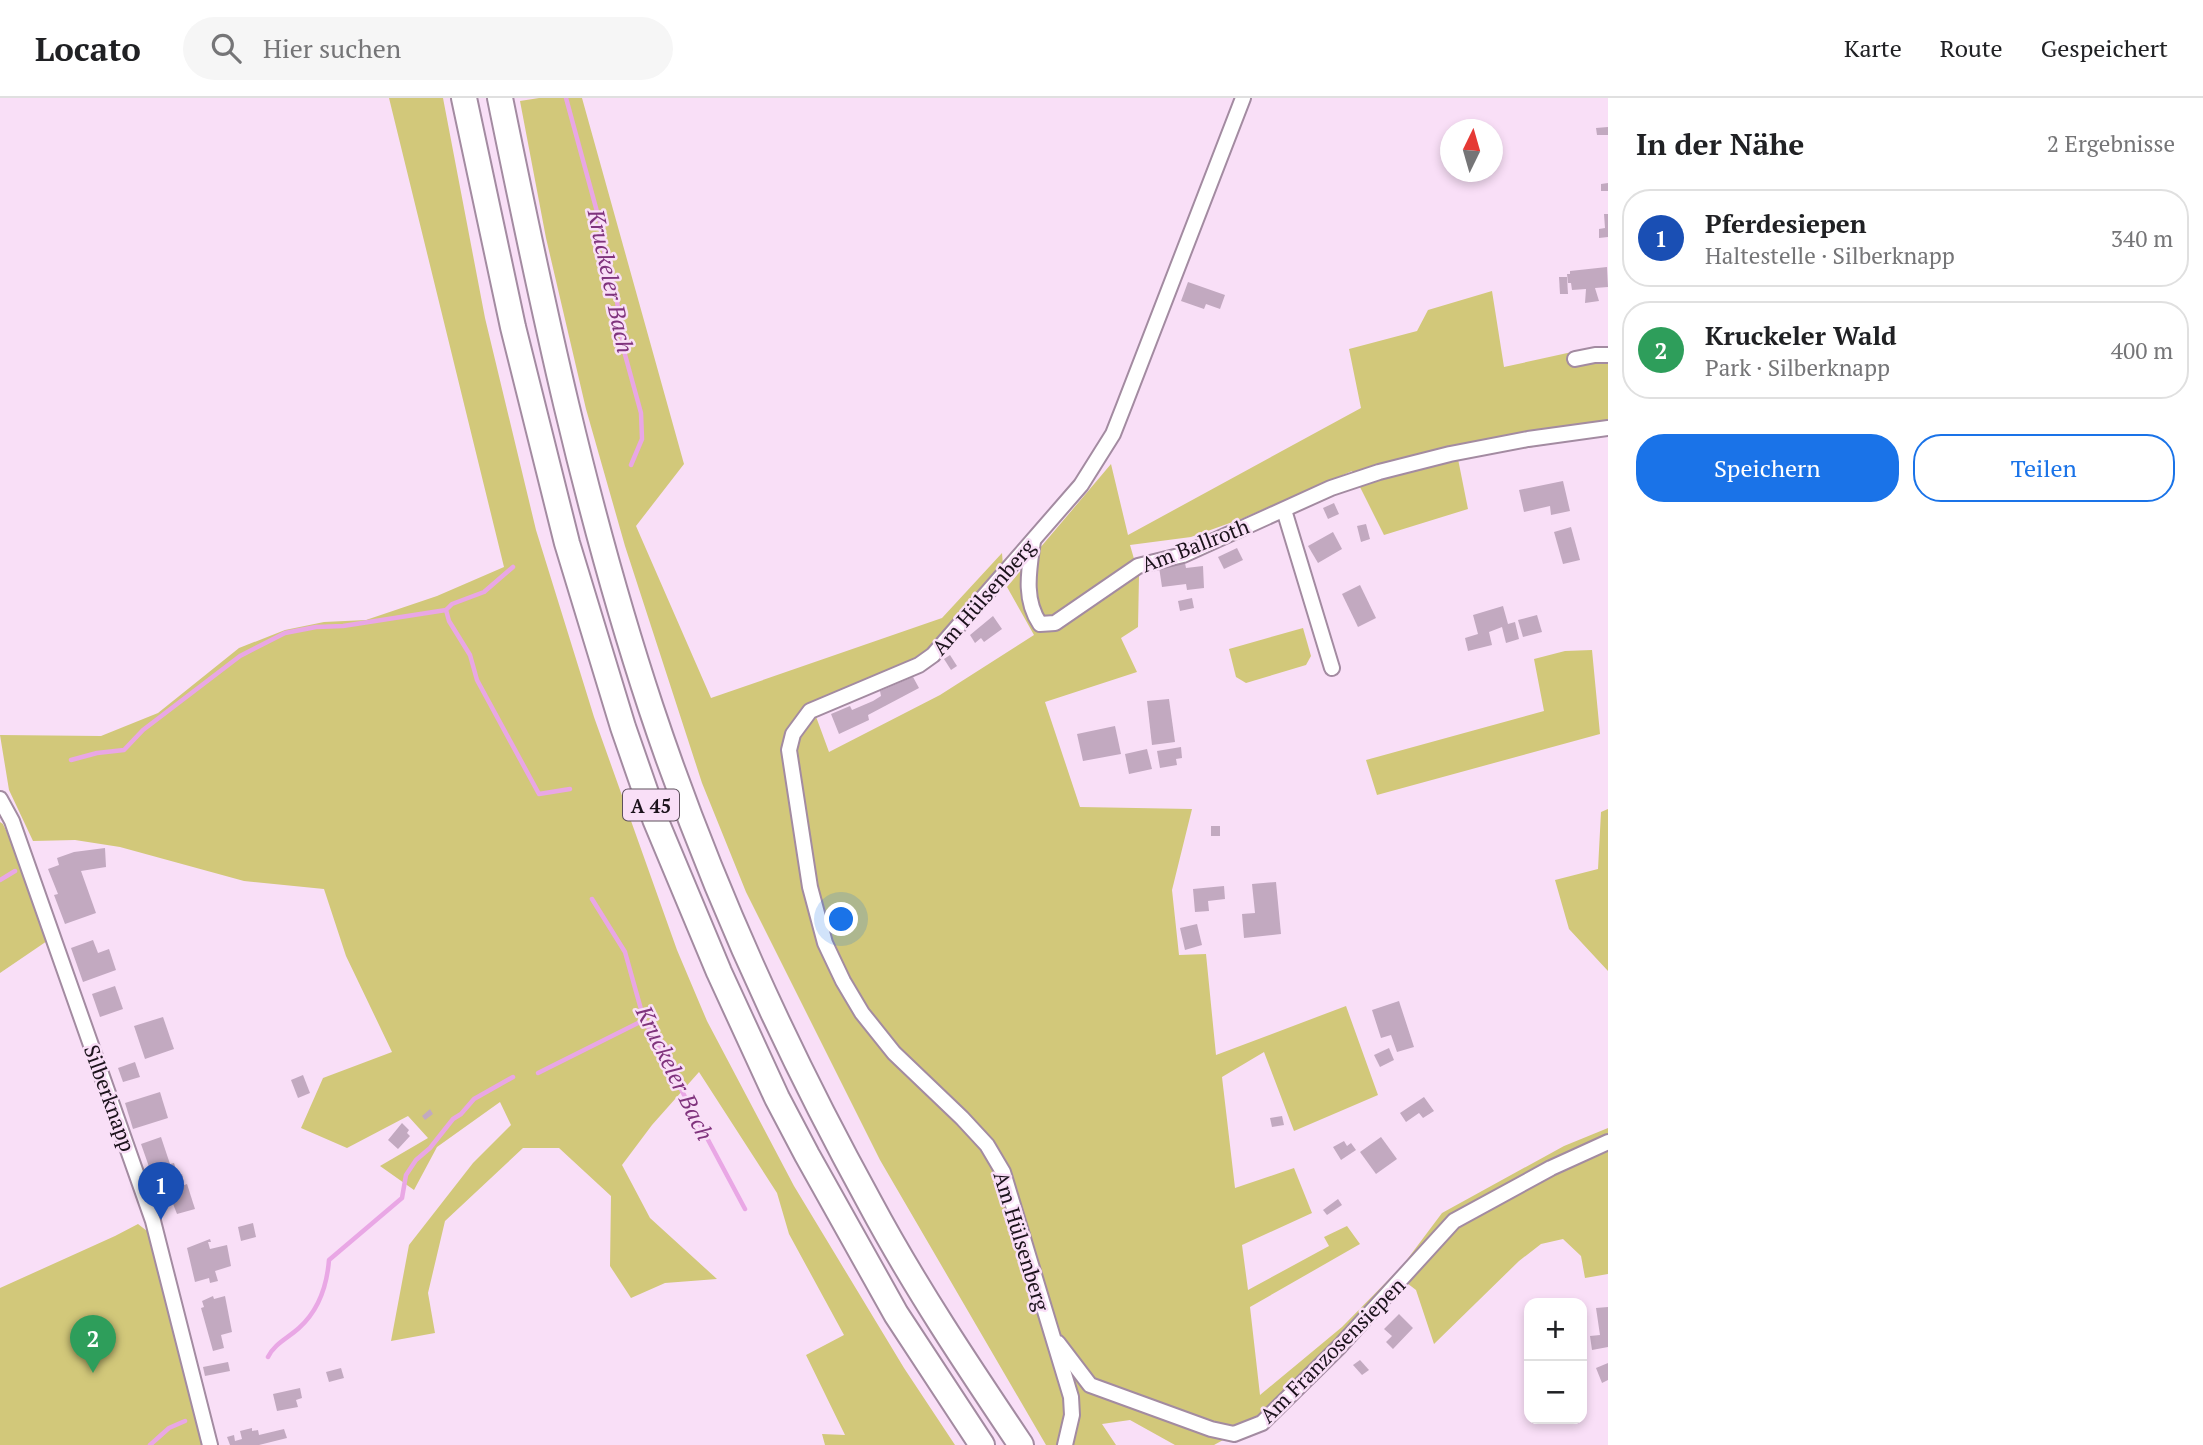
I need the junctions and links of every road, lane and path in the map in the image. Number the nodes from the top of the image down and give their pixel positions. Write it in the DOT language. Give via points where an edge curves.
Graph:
graph roads {
  1 [pos="1243,98"];
  2 [pos="465,103"];
  3 [pos="501,106"];
  4 [pos="1608,355"];
  5 [pos="1575,359"];
  6 [pos="1608,428"];
  7 [pos="1284,510"];
  8 [pos="1033,540"];
  9 [pos="1332,668"];
  10 [pos="0,799"];
  11 [pos="1608,1142"];
  12 [pos="1050,1330"];
  13 [pos="210,1445"];
  14 [pos="982,1445"];
  15 [pos="1021,1445"];
  16 [pos="1065,1445"];
  1 -- 8 [label="street, Am Hülsenberg" via="1112,434 1081,485"];
  2 -- 14 [label="highway, A 45" via="513,327 564,530 623,727 656,819 730,997 807,1155 896,1314"];
  3 -- 15 [label="highway, A 45" via="544,313 600,540 684,801 743,947 832,1133 922,1292"];
  4 -- 5 [label="street"];
  6 -- 7 [label="street, Am Ballroth" via="1528,439 1378,472"];
  7 -- 8 [label="street, Am Ballroth" via="1183,555 1138,566 1055,623 1041,624 1029,602"];
  7 -- 9 [label="street"];
  8 -- 12 [label="street, Am Hülsenberg" via="933,655 810,712 793,734 789,750 810,887 825,943 862,1013 894,1053 987,1144 1003,1172"];
  10 -- 13 [label="street, Silberknapp" via="12,821 153,1221"];
  11 -- 12 [label="street, Am Franzosensiepen" via="1454,1221 1262,1423 1234,1434 1090,1385"];
  12 -- 16 [label="street, Am Hülsenberg" via="1071,1397"];
}
